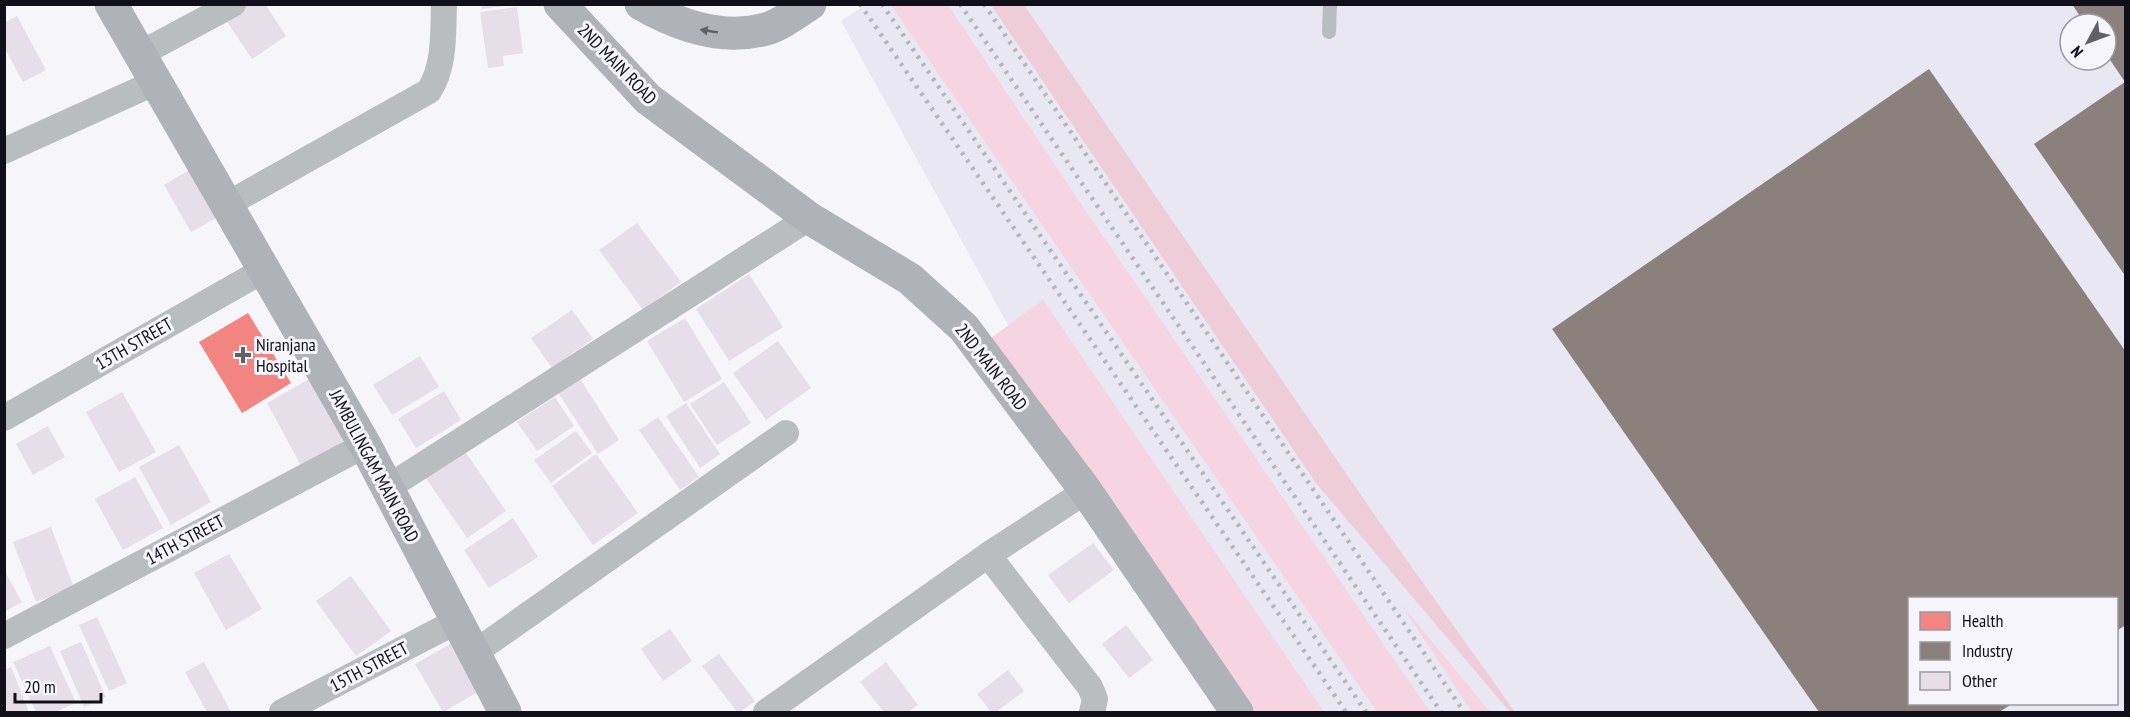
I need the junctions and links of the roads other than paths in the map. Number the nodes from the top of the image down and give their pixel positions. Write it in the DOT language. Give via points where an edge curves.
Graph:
graph roads {
  1 [pos="111,4"];
  2 [pos="233,4"];
  3 [pos="444,4"];
  4 [pos="560,4"];
  5 [pos="641,4"];
  6 [pos="810,4"];
  7 [pos="1330,4"];
  8 [pos="1329,32"];
  9 [pos="138,55"];
  10 [pos="154,83"];
  11 [pos="4,151"];
  12 [pos="226,205"];
  13 [pos="809,218"];
  14 [pos="264,270"];
  15 [pos="4,418"];
  16 [pos="786,433"];
  17 [pos="365,445"];
  18 [pos="387,488"];
  19 [pos="1086,491"];
  20 [pos="988,555"];
  21 [pos="457,621"];
  22 [pos="4,636"];
  23 [pos="474,653"];
  24 [pos="282,712"];
  25 [pos="505,712"];
  26 [pos="766,712"];
  27 [pos="1092,712"];
  28 [pos="1237,712"];
  1 -- 9 [label="street, JAMBULINGAM MAIN ROAD"];
  2 -- 9 [label="street"];
  3 -- 12 [label="street" via="442,57 429,91"];
  4 -- 13 [label="street, 2ND MAIN ROAD" via="648,99"];
  6 -- 5 [label="street, one-way" via="767,29 727,34 669,21"];
  7 -- 8 [label="lane"];
  9 -- 10 [label="street, JAMBULINGAM MAIN ROAD"];
  10 -- 11 [label="street"];
  10 -- 12 [label="street, JAMBULINGAM MAIN ROAD"];
  12 -- 14 [label="street, JAMBULINGAM MAIN ROAD"];
  13 -- 18 [label="street"];
  13 -- 19 [label="street, 2ND MAIN ROAD" via="910,279 964,328"];
  14 -- 15 [label="street, 13TH STREET"];
  14 -- 17 [label="street, JAMBULINGAM MAIN ROAD"];
  16 -- 23 [label="street"];
  17 -- 18 [label="street, JAMBULINGAM MAIN ROAD"];
  17 -- 22 [label="street, 14TH STREET"];
  18 -- 21 [label="street, JAMBULINGAM MAIN ROAD"];
  19 -- 20 [label="street"];
  19 -- 28 [label="street, 2ND MAIN ROAD"];
  20 -- 26 [label="street"];
  20 -- 27 [label="street" via="1090,687 1095,699"];
  21 -- 23 [label="street, JAMBULINGAM MAIN ROAD"];
  21 -- 24 [label="street, 15TH STREET"];
  23 -- 25 [label="street, JAMBULINGAM MAIN ROAD"];
}
